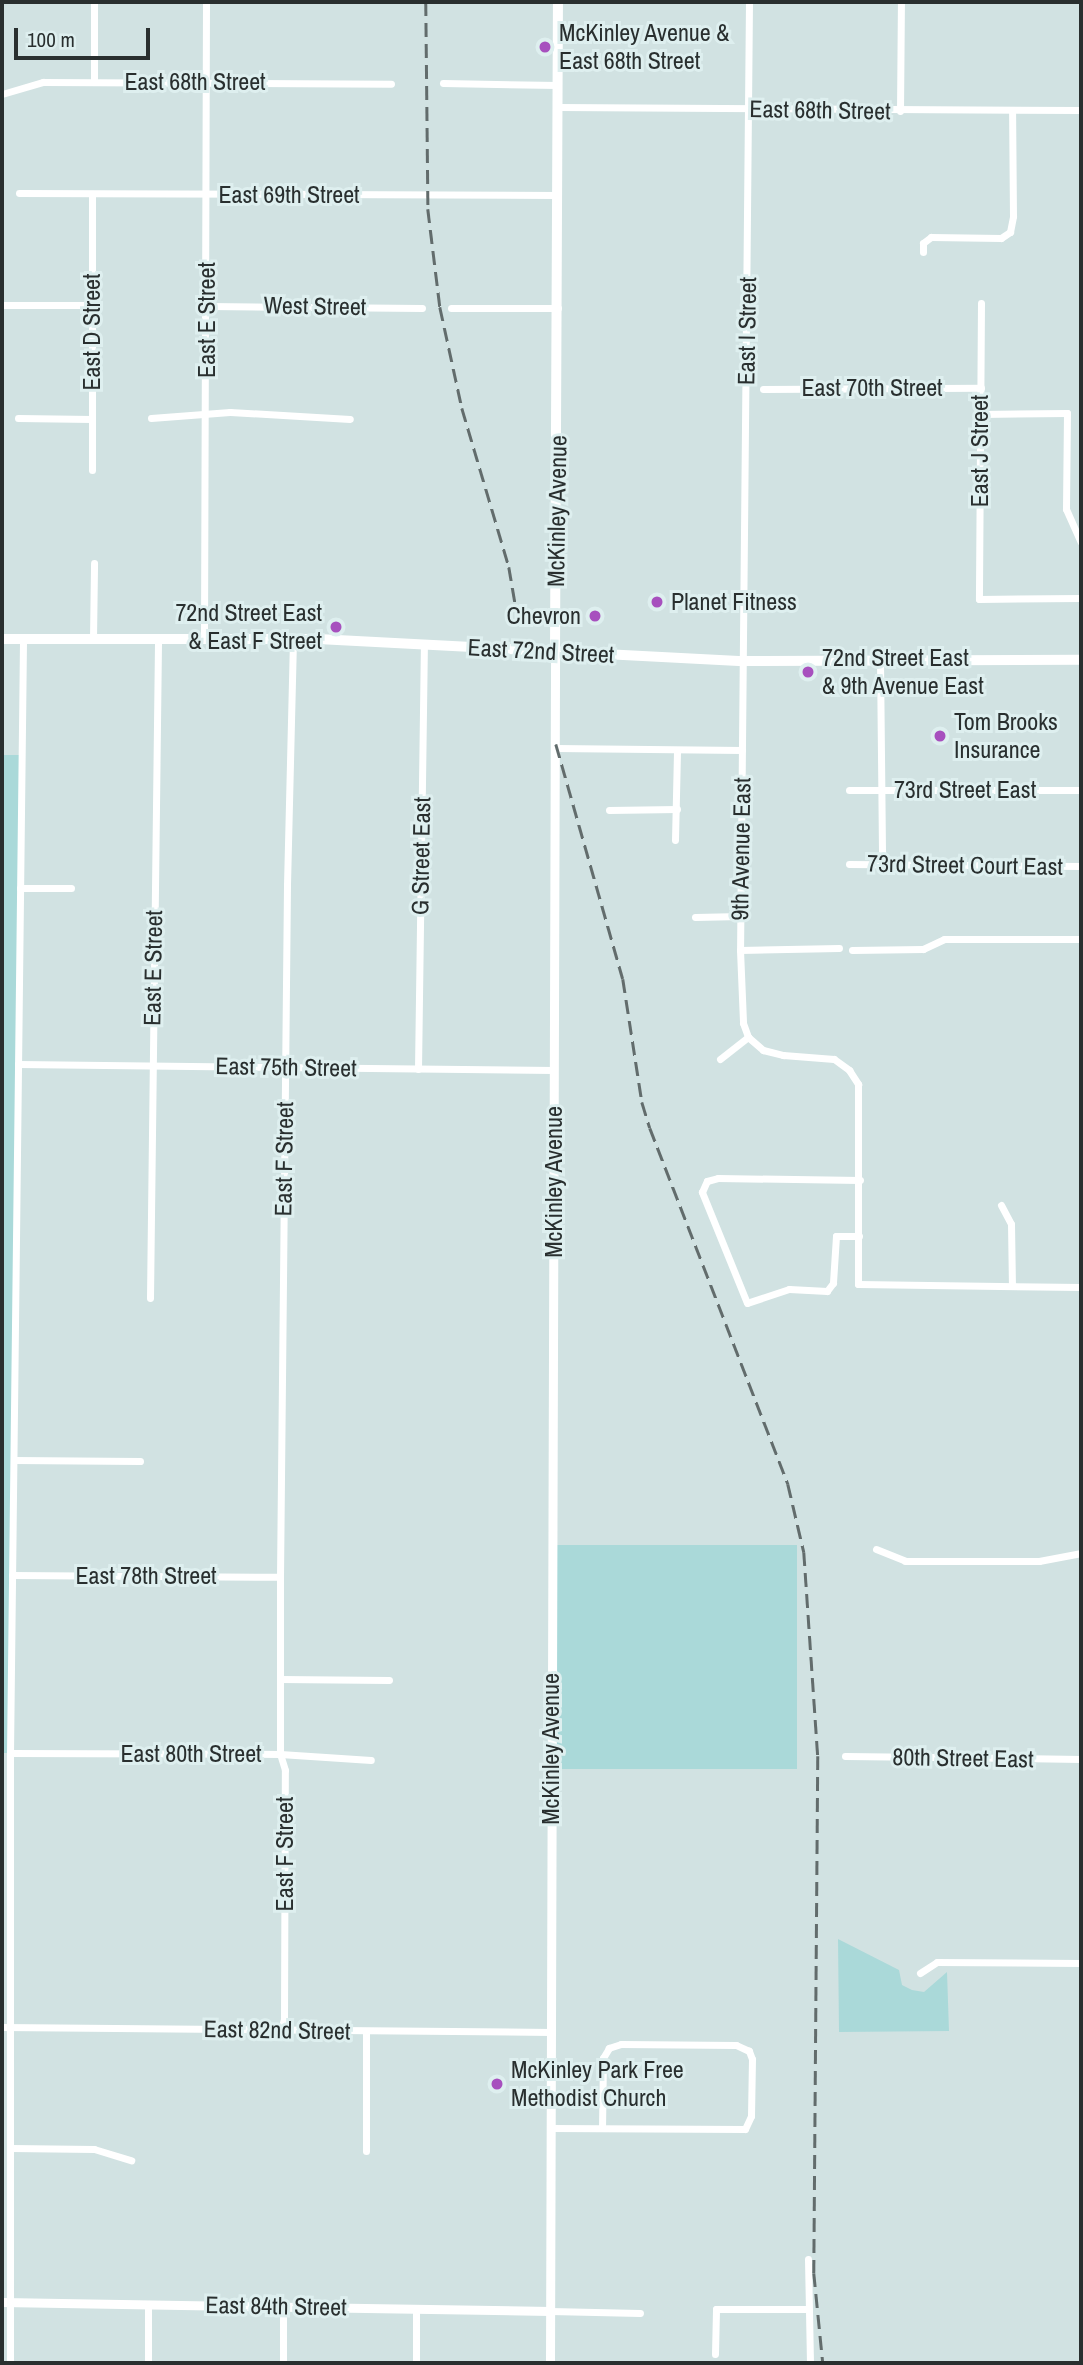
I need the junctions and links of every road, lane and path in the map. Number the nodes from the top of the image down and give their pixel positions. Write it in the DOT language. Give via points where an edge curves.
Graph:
graph roads {
  1 [pos="94,2"];
  2 [pos="206,2"];
  3 [pos="558,2"];
  4 [pos="749,2"];
  5 [pos="901,2"];
  6 [pos="94,82"];
  7 [pos="206,82"];
  8 [pos="391,83"];
  9 [pos="443,83"];
  10 [pos="558,85"];
  11 [pos="2,94"];
  12 [pos="558,107"];
  13 [pos="748,109"];
  14 [pos="1081,110"];
  15 [pos="900,111"];
  16 [pos="1012,111"];
  17 [pos="19,193"];
  18 [pos="92,194"];
  19 [pos="206,194"];
  20 [pos="558,195"];
  21 [pos="923,252"];
  22 [pos="981,303"];
  23 [pos="2,305"];
  24 [pos="92,305"];
  25 [pos="207,306"];
  26 [pos="422,308"];
  27 [pos="451,308"];
  28 [pos="558,308"];
  29 [pos="763,388"];
  30 [pos="981,388"];
  31 [pos="207,414"];
  32 [pos="981,414"];
  33 [pos="18,418"];
  34 [pos="151,418"];
  35 [pos="92,419"];
  36 [pos="350,419"];
  37 [pos="92,470"];
  38 [pos="1081,542"];
  39 [pos="93,563"];
  40 [pos="1081,598"];
  41 [pos="2,639"];
  42 [pos="23,639"];
  43 [pos="93,639"];
  44 [pos="158,639"];
  45 [pos="204,639"];
  46 [pos="293,639"];
  47 [pos="424,644"];
  48 [pos="555,652"];
  49 [pos="880,660"];
  50 [pos="1081,660"];
  51 [pos="743,661"];
  52 [pos="556,748"];
  53 [pos="677,750"];
  54 [pos="742,750"];
  55 [pos="849,790"];
  56 [pos="881,790"];
  57 [pos="1081,790"];
  58 [pos="677,809"];
  59 [pos="609,810"];
  60 [pos="675,840"];
  61 [pos="849,864"];
  62 [pos="882,864"];
  63 [pos="1081,866"];
  64 [pos="20,888"];
  65 [pos="71,888"];
  66 [pos="741,916"];
  67 [pos="695,917"];
  68 [pos="1081,939"];
  69 [pos="839,948"];
  70 [pos="740,950"];
  71 [pos="852,950"];
  72 [pos="748,1037"];
  73 [pos="720,1059"];
  74 [pos="18,1064"];
  75 [pos="152,1066"];
  76 [pos="285,1067"];
  77 [pos="418,1069"];
  78 [pos="554,1070"];
  79 [pos="860,1180"];
  80 [pos="1002,1205"];
  81 [pos="859,1236"];
  82 [pos="1012,1286"];
  83 [pos="1081,1287"];
  84 [pos="150,1298"];
  85 [pos="13,1460"];
  86 [pos="140,1461"];
  87 [pos="876,1549"];
  88 [pos="1081,1553"];
  89 [pos="12,1575"];
  90 [pos="280,1577"];
  91 [pos="280,1679"];
  92 [pos="389,1680"];
  93 [pos="10,1753"];
  94 [pos="280,1754"];
  95 [pos="845,1756"];
  96 [pos="371,1759"];
  97 [pos="1081,1759"];
  98 [pos="1081,1963"];
  99 [pos="920,1973"];
  100 [pos="2,2027"];
  101 [pos="11,2027"];
  102 [pos="281,2029"];
  103 [pos="366,2031"];
  104 [pos="552,2032"];
  105 [pos="602,2126"];
  106 [pos="551,2128"];
  107 [pos="11,2148"];
  108 [pos="366,2151"];
  109 [pos="131,2160"];
  110 [pos="808,2259"];
  111 [pos="6,2302"];
  112 [pos="148,2305"];
  113 [pos="283,2305"];
  114 [pos="416,2308"];
  115 [pos="808,2309"];
  116 [pos="550,2311"];
  117 [pos="640,2313"];
  118 [pos="715,2354"];
  119 [pos="10,2363"];
  120 [pos="148,2363"];
  121 [pos="283,2363"];
  122 [pos="416,2363"];
  123 [pos="550,2363"];
  124 [pos="810,2363"];
  1 -- 6 [label="street"];
  2 -- 7 [label="street, East E Street"];
  3 -- 10 [label="main road, McKinley Avenue"];
  4 -- 13 [label="street, East I Street"];
  5 -- 15 [label="street"];
  6 -- 7 [label="street, East 68th Street"];
  6 -- 11 [label="street, East 68th Street" via="33,82"];
  7 -- 8 [label="street, East 68th Street"];
  7 -- 19 [label="street, East E Street"];
  9 -- 10 [label="street"];
  10 -- 12 [label="main road, McKinley Avenue"];
  12 -- 13 [label="street, East 68th Street"];
  12 -- 20 [label="main road, McKinley Avenue"];
  13 -- 15 [label="street, East 68th Street"];
  13 -- 51 [label="street, East I Street"];
  14 -- 16 [label="street, East 68th Street"];
  15 -- 16 [label="street, East 68th Street"];
  16 -- 21 [label="street" via="1010,232 1001,238 931,237 923,243"];
  17 -- 18 [label="street, East 69th Street"];
  18 -- 19 [label="street, East 69th Street"];
  18 -- 24 [label="street, East D Street"];
  19 -- 20 [label="street, East 69th Street"];
  19 -- 25 [label="street, East E Street"];
  20 -- 28 [label="main road, McKinley Avenue"];
  22 -- 30 [label="street, East J Street"];
  23 -- 24 [label="street"];
  24 -- 35 [label="street, East D Street"];
  25 -- 26 [label="street, West Street"];
  25 -- 31 [label="street, East E Street"];
  27 -- 28 [label="street"];
  28 -- 48 [label="main road, McKinley Avenue"];
  29 -- 30 [label="street, East 70th Street"];
  30 -- 32 [label="street, East J Street"];
  31 -- 34 [label="street"];
  31 -- 36 [label="street" via="275,412"];
  31 -- 45 [label="street, East E Street"];
  32 -- 38 [label="street" via="1067,413 1066,509"];
  32 -- 40 [label="street, East J Street" via="979,598"];
  33 -- 35 [label="street"];
  35 -- 37 [label="street, East D Street"];
  39 -- 43 [label="street"];
  41 -- 42 [label="main road, East 72nd Street"];
  42 -- 43 [label="main road, East 72nd Street"];
  42 -- 64 [label="street"];
  43 -- 44 [label="main road, East 72nd Street"];
  44 -- 45 [label="main road, East 72nd Street"];
  44 -- 75 [label="street, East E Street"];
  45 -- 46 [label="main road, East 72nd Street"];
  46 -- 47 [label="main road, East 72nd Street"];
  46 -- 76 [label="street, East F Street"];
  47 -- 48 [label="main road, East 72nd Street"];
  47 -- 77 [label="street, G Street East"];
  48 -- 51 [label="main road, East 72nd Street"];
  48 -- 52 [label="street, McKinley Avenue"];
  49 -- 50 [label="main road, East 72nd Street"];
  49 -- 51 [label="main road, East 72nd Street"];
  49 -- 56 [label="street"];
  51 -- 54 [label="street, 9th Avenue East"];
  52 -- 53 [label="street"];
  52 -- 78 [label="street, McKinley Avenue"];
  53 -- 54 [label="street"];
  53 -- 58 [label="street"];
  54 -- 66 [label="street, 9th Avenue East"];
  55 -- 56 [label="street, 73rd Street East"];
  56 -- 57 [label="street, 73rd Street East"];
  56 -- 62 [label="street"];
  58 -- 59 [label="street"];
  58 -- 60 [label="street"];
  61 -- 62 [label="street, 73rd Street Court East"];
  62 -- 63 [label="street, 73rd Street Court East"];
  64 -- 65 [label="street"];
  64 -- 74 [label="street"];
  66 -- 67 [label="street"];
  66 -- 70 [label="street, 9th Avenue East"];
  68 -- 71 [label="street" via="944,939 923,949"];
  69 -- 70 [label="street"];
  70 -- 72 [label="street, 9th Avenue East" via="741,1013"];
  72 -- 73 [label="street"];
  72 -- 79 [label="street" via="772,1054 824,1056 849,1070 858,1084"];
  74 -- 75 [label="street, East 75th Street"];
  74 -- 85 [label="street"];
  75 -- 76 [label="street, East 75th Street"];
  75 -- 84 [label="street, East E Street"];
  76 -- 77 [label="street, East 75th Street"];
  76 -- 90 [label="street, East F Street"];
  77 -- 78 [label="street, East 75th Street"];
  78 -- 104 [label="street, McKinley Avenue"];
  79 -- 81 [label="street"];
  79 -- 81 [label="street" via="712,1179 702,1192 747,1303 789,1289 827,1291 834,1283 836,1236"];
  80 -- 82 [label="street" via="1011,1224"];
  81 -- 82 [label="street" via="858,1284"];
  82 -- 83 [label="street"];
  85 -- 86 [label="street"];
  85 -- 89 [label="street"];
  87 -- 88 [label="street" via="905,1561 1039,1561"];
  89 -- 90 [label="street, East 78th Street"];
  89 -- 93 [label="street"];
  90 -- 91 [label="street, East F Street"];
  91 -- 92 [label="street"];
  91 -- 94 [label="street, East F Street"];
  93 -- 94 [label="street, East 80th Street"];
  93 -- 101 [label="street"];
  94 -- 96 [label="street, East 80th Street"];
  94 -- 102 [label="street, East F Street" via="285,1770"];
  95 -- 97 [label="street, 80th Street East"];
  98 -- 99 [label="street" via="937,1962"];
  100 -- 101 [label="street, East 82nd Street"];
  101 -- 102 [label="street, East 82nd Street"];
  101 -- 107 [label="street"];
  102 -- 103 [label="street, East 82nd Street"];
  103 -- 104 [label="street, East 82nd Street"];
  103 -- 108 [label="street"];
  104 -- 106 [label="street, McKinley Avenue"];
  105 -- 105 [label="street" via="603,2058 609,2048 621,2044 736,2045 746,2048 752,2059 748,2126 737,2130"];
  105 -- 106 [label="street"];
  106 -- 116 [label="street, McKinley Avenue"];
  107 -- 109 [label="street" via="93,2149"];
  107 -- 111 [label="street"];
  110 -- 115 [label="street"];
  111 -- 112 [label="street, East 84th Street"];
  111 -- 119 [label="street"];
  112 -- 113 [label="street, East 84th Street"];
  112 -- 120 [label="street"];
  113 -- 114 [label="street, East 84th Street"];
  113 -- 121 [label="street"];
  114 -- 116 [label="street, East 84th Street"];
  114 -- 122 [label="street"];
  115 -- 118 [label="street" via="716,2309"];
  115 -- 124 [label="street"];
  116 -- 117 [label="street"];
  116 -- 123 [label="street, McKinley Avenue"];
}
